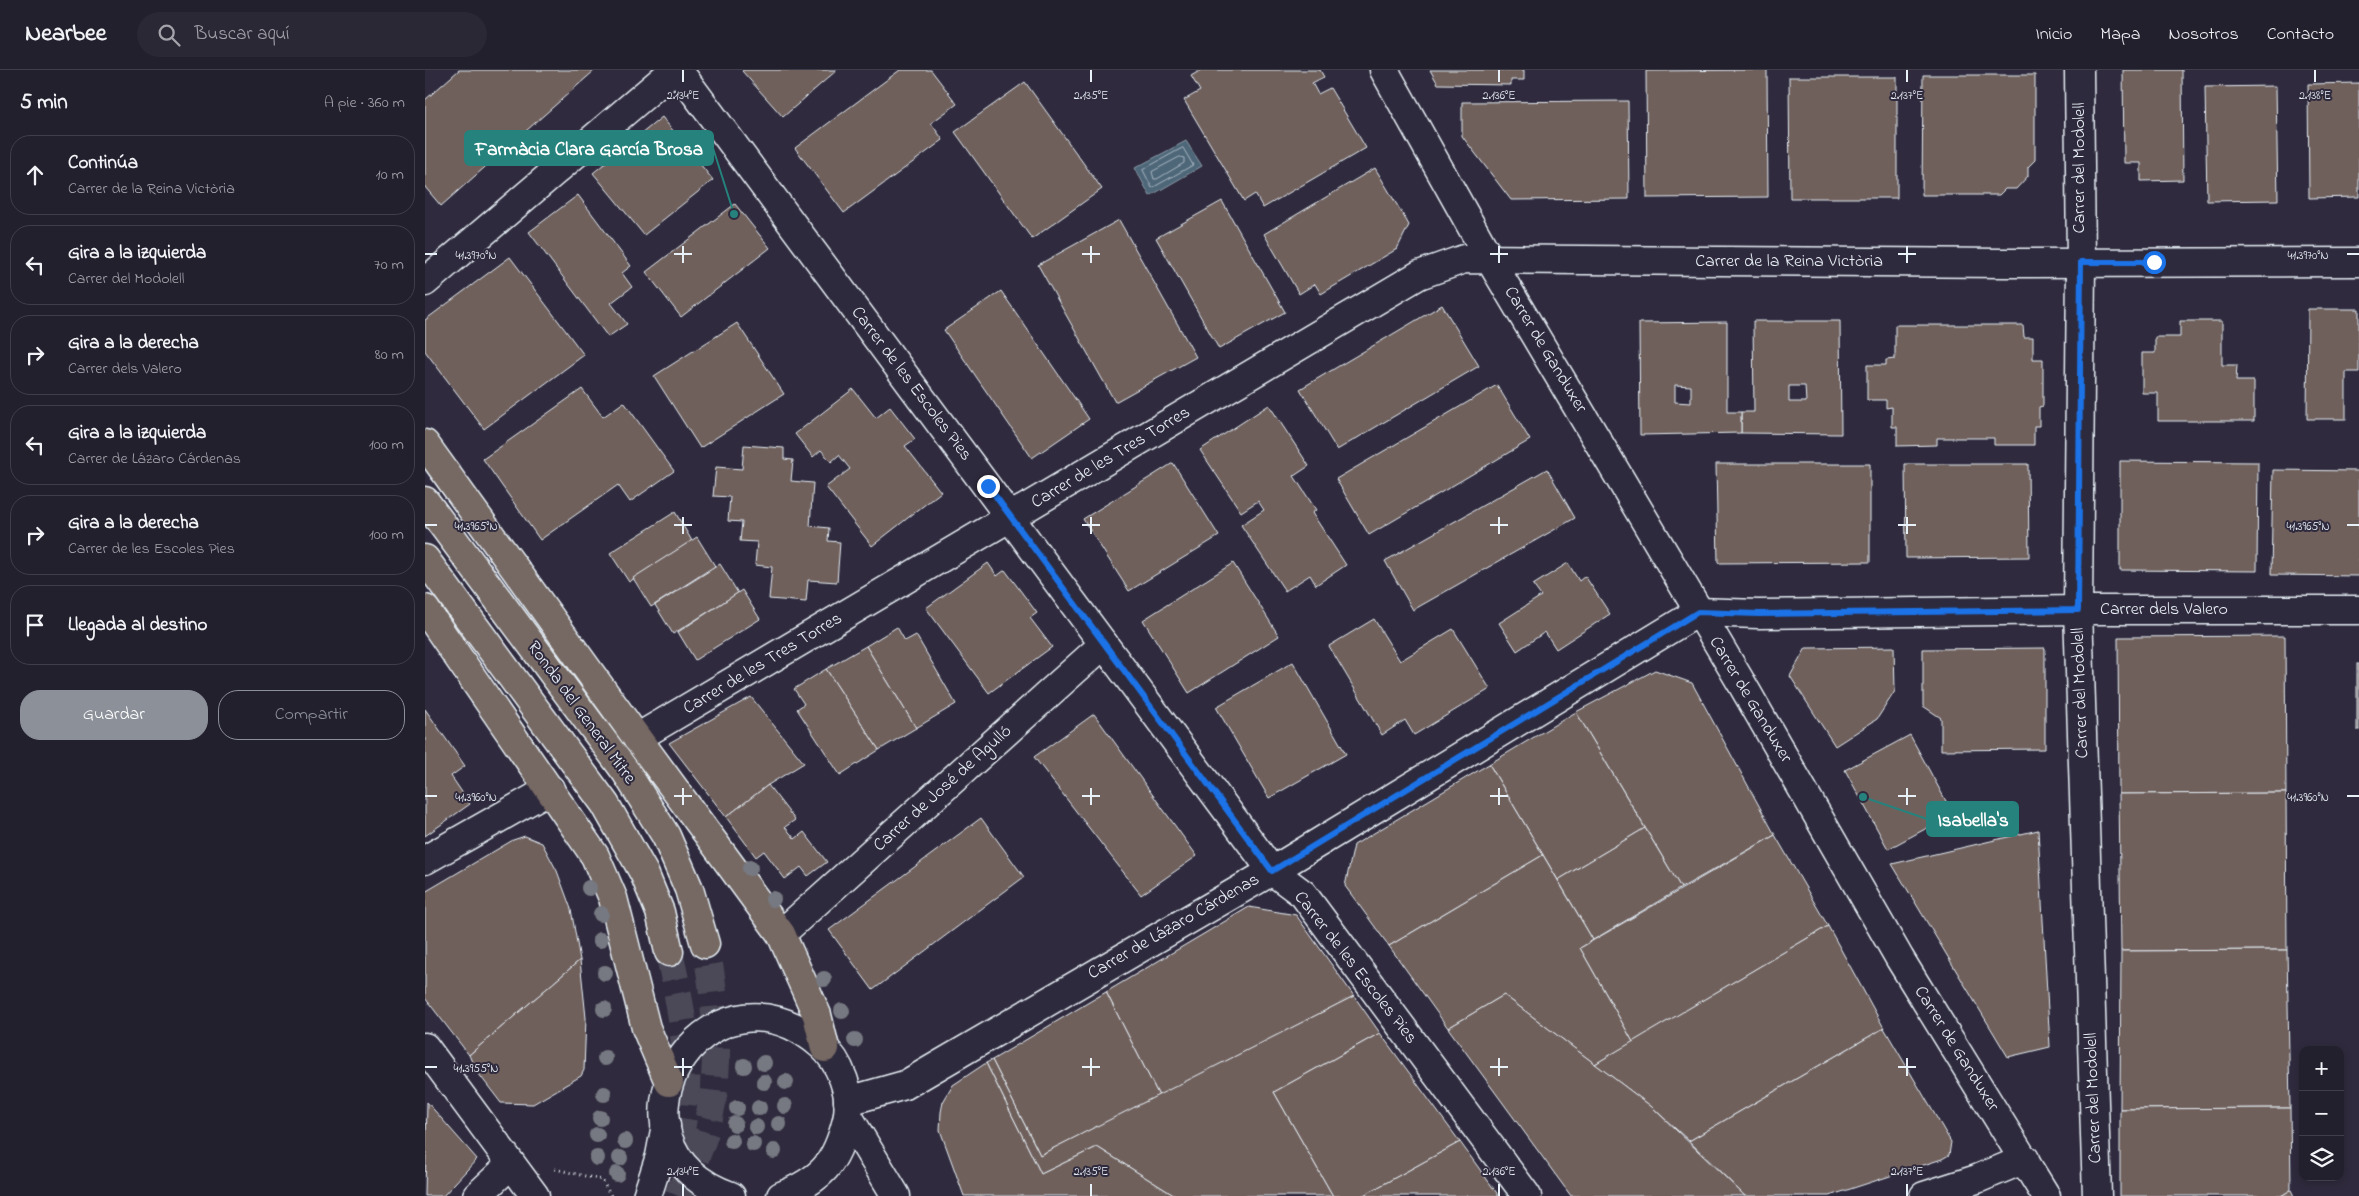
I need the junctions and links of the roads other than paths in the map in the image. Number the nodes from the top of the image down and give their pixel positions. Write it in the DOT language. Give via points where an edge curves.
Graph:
graph roads {
  1 [pos="676,70"];
  2 [pos="1385,70"];
  3 [pos="2079,70"];
  4 [pos="1489,258"];
  5 [pos="2081,262"];
  6 [pos="2359,262"];
  7 [pos="425,282"];
  8 [pos="425,444"];
  9 [pos="425,501"];
  10 [pos="1011,517"];
  11 [pos="425,559"];
  12 [pos="425,609"];
  13 [pos="2078,610"];
  14 [pos="2359,610"];
  15 [pos="1698,612"];
  16 [pos="1104,644"];
  17 [pos="637,738"];
  18 [pos="550,789"];
  19 [pos="425,860"];
  20 [pos="1272,871"];
  21 [pos="781,934"];
  22 [pos="705,944"];
  23 [pos="669,952"];
  24 [pos="425,1048"];
  25 [pos="825,1048"];
  26 [pos="669,1082"];
  27 [pos="848,1109"];
  28 [pos="666,1125"];
  29 [pos="2025,1159"];
  30 [pos="511,1164"];
  31 [pos="477,1196"];
  32 [pos="535,1196"];
  33 [pos="647,1196"];
  34 [pos="731,1196"];
  35 [pos="781,1196"];
  36 [pos="896,1196"];
  37 [pos="1527,1196"];
  38 [pos="1924,1196"];
  39 [pos="2047,1196"];
  40 [pos="2097,1196"];
  1 -- 7 [label="street"];
  1 -- 10 [label="street, Carrer de les Escoles Pies"];
  2 -- 4 [label="street, Carrer de Ganduxer"];
  3 -- 5 [label="street, Carrer del Modolell"];
  4 -- 5 [label="street, Carrer de la Reina Victòria"];
  4 -- 10 [label="street, Carrer de les Tres Torres" via="1464,259 1419,274"];
  4 -- 15 [label="street, Carrer de Ganduxer"];
  5 -- 6 [label="street, Carrer de la Reina Victòria"];
  5 -- 13 [label="street, Carrer del Modolell"];
  8 -- 17 [label="main road"];
  9 -- 22 [label="main road, Ronda del General Mitre" via="626,772 666,836 689,890"];
  10 -- 16 [label="street, Carrer de les Escoles Pies"];
  10 -- 17 [label="street, Carrer de les Tres Torres"];
  11 -- 23 [label="main road, Ronda del General Mitre" via="605,804 645,873"];
  12 -- 18 [label="main road"];
  13 -- 14 [label="street, Carrer dels Valero"];
  13 -- 15 [label="street, Carrer dels Valero"];
  13 -- 40 [label="street, Carrer del Modolell"];
  15 -- 20 [label="street, Carrer de Lázaro Cárdenas"];
  15 -- 29 [label="street, Carrer de Ganduxer" via="1900,959"];
  16 -- 20 [label="street, Carrer de les Escoles Pies"];
  16 -- 21 [label="street, Carrer de José de Agulló"];
  17 -- 21 [label="main road"];
  18 -- 19 [label="street"];
  18 -- 26 [label="main road" via="595,856 613,898 646,1028"];
  20 -- 27 [label="street, Carrer de Lázaro Cárdenas" via="905,1084"];
  20 -- 37 [label="street, Carrer de les Escoles Pies" via="1303,894"];
  21 -- 25 [label="main road" via="817,1015"];
  24 -- 30 [label="street"];
  25 -- 26 [label="street" via="807,1032 785,1022 761,1017 737,1020 714,1027 694,1041 679,1060"];
  25 -- 27 [label="street" via="841,1073"];
  26 -- 28 [label="street" via="665,1098"];
  27 -- 35 [label="street" via="841,1144 832,1162 804,1186"];
  27 -- 36 [label="street"];
  28 -- 33 [label="street"];
  28 -- 34 [label="street" via="677,1154 693,1174 713,1190"];
  29 -- 38 [label="street"];
  29 -- 39 [label="street, Carrer de Ganduxer"];
  30 -- 31 [label="street"];
  30 -- 32 [label="street"];
}
